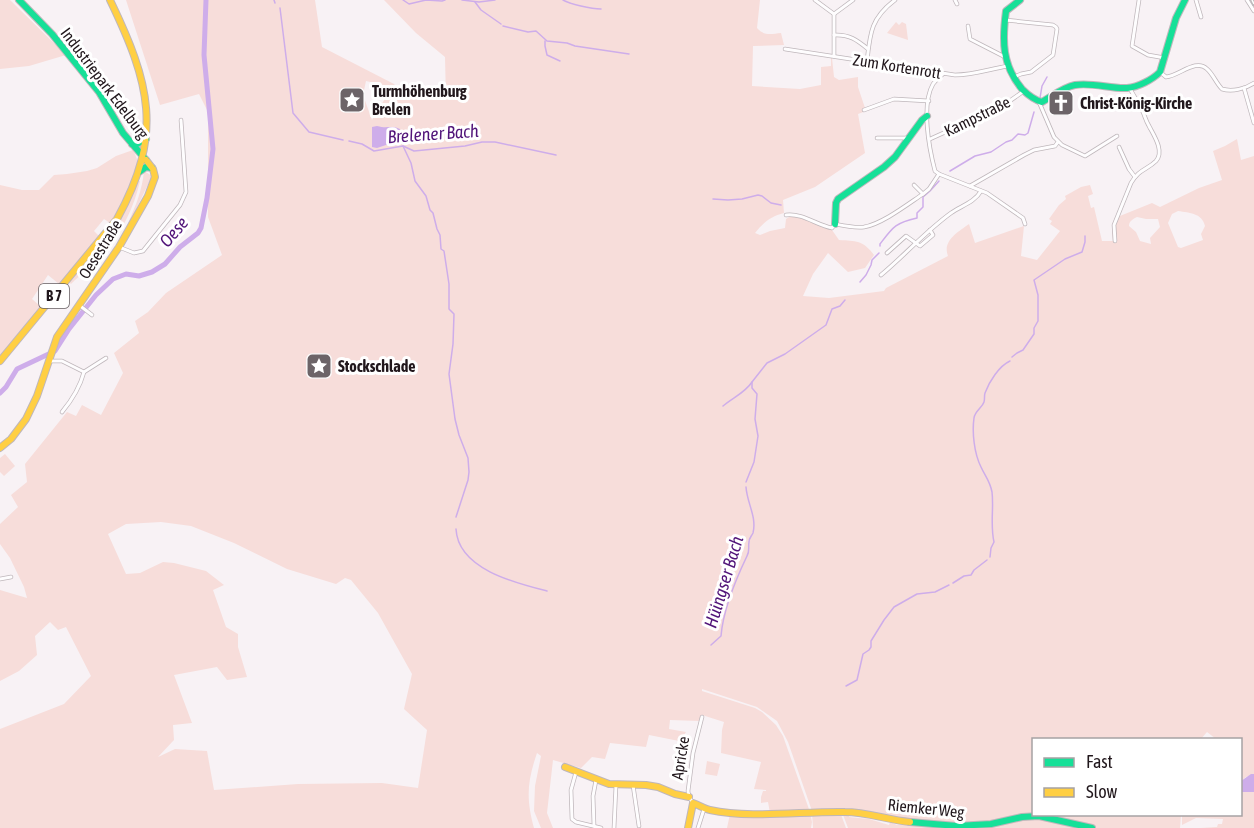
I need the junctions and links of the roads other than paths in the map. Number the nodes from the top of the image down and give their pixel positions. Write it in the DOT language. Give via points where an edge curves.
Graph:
graph roads {
  1 [pos="19,0"];
  2 [pos="110,0"];
  3 [pos="815,0"];
  4 [pos="852,0"];
  5 [pos="895,0"];
  6 [pos="1020,0"];
  7 [pos="1139,0"];
  8 [pos="1185,0"];
  9 [pos="1196,0"];
  10 [pos="1246,0"];
  11 [pos="1254,11"];
  12 [pos="834,15"];
  13 [pos="1201,17"];
  14 [pos="1005,20"];
  15 [pos="968,26"];
  16 [pos="834,35"];
  17 [pos="785,49"];
  18 [pos="868,49"];
  19 [pos="834,56"];
  20 [pos="1005,57"];
  21 [pos="1165,58"];
  22 [pos="867,61"];
  23 [pos="1008,66"];
  24 [pos="1160,72"];
  25 [pos="943,74"];
  26 [pos="1014,77"];
  27 [pos="1254,82"];
  28 [pos="1129,87"];
  29 [pos="1244,88"];
  30 [pos="1024,91"];
  31 [pos="929,101"];
  32 [pos="1039,102"];
  33 [pos="864,110"];
  34 [pos="927,116"];
  35 [pos="181,120"];
  36 [pos="1254,123"];
  37 [pos="1117,136"];
  38 [pos="877,138"];
  39 [pos="909,138"];
  40 [pos="147,139"];
  41 [pos="929,140"];
  42 [pos="1058,142"];
  43 [pos="132,144"];
  44 [pos="1119,147"];
  45 [pos="143,156"];
  46 [pos="152,168"];
  47 [pos="139,172"];
  48 [pos="939,174"];
  49 [pos="1135,177"];
  50 [pos="914,185"];
  51 [pos="970,186"];
  52 [pos="981,191"];
  53 [pos="923,194"];
  54 [pos="786,215"];
  55 [pos="835,224"];
  56 [pos="1025,224"];
  57 [pos="1115,241"];
  58 [pos="916,244"];
  59 [pos="119,247"];
  60 [pos="887,253"];
  61 [pos="881,275"];
  62 [pos="83,308"];
  63 [pos="92,315"];
  64 [pos="50,355"];
  65 [pos="106,358"];
  66 [pos="0,361"];
  67 [pos="84,372"];
  68 [pos="62,412"];
  69 [pos="0,448"];
  70 [pos="11,577"];
  71 [pos="0,579"];
  72 [pos="702,717"];
  73 [pos="565,767"];
  74 [pos="576,772"];
  75 [pos="596,780"];
  76 [pos="616,785"];
  77 [pos="633,785"];
  78 [pos="691,800"];
  79 [pos="704,809"];
  80 [pos="756,815"];
  81 [pos="594,826"];
  82 [pos="639,826"];
  83 [pos="602,828"];
  84 [pos="614,828"];
  85 [pos="688,828"];
  86 [pos="698,828"];
  87 [pos="1092,828"];
  1 -- 43 [label="street, Industriepark Edelburg" via="99,92"];
  2 -- 40 [label="street, B 7" via="142,75 148,109"];
  3 -- 12 [label="street"];
  4 -- 12 [label="street"];
  5 -- 18 [label="street" via="875,21"];
  6 -- 14 [label="street" via="1006,11"];
  7 -- 21 [label="street" via="1132,46"];
  8 -- 21 [label="street"];
  9 -- 13 [label="street"];
  10 -- 11 [label="street"];
  12 -- 16 [label="street"];
  14 -- 20 [label="street"];
  14 -- 26 [label="street" via="1053,25 1057,29 1053,56 1031,72"];
  15 -- 20 [label="street" via="970,39"];
  16 -- 18 [label="street" via="852,37"];
  16 -- 19 [label="street"];
  17 -- 19 [label="street, Zum Kortenrott"];
  18 -- 22 [label="street"];
  19 -- 22 [label="street, Zum Kortenrott"];
  20 -- 23 [label="street"];
  21 -- 24 [label="street"];
  22 -- 25 [label="street, Zum Kortenrott"];
  23 -- 25 [label="street, Zum Kortenrott" via="968,75"];
  23 -- 26 [label="street"];
  24 -- 28 [label="street"];
  24 -- 29 [label="street" via="1172,76 1201,65 1222,89"];
  25 -- 31 [label="street" via="934,84"];
  26 -- 30 [label="street"];
  27 -- 29 [label="street"];
  28 -- 32 [label="street" via="1072,85"];
  28 -- 49 [label="street" via="1154,133 1159,153"];
  29 -- 36 [label="street"];
  30 -- 32 [label="street"];
  30 -- 41 [label="street, Kampstraße" via="1001,107"];
  31 -- 33 [label="street" via="894,99"];
  31 -- 34 [label="street"];
  32 -- 42 [label="street"];
  34 -- 39 [label="street"];
  34 -- 41 [label="street"];
  35 -- 59 [label="street" via="186,192 180,205 142,251 134,253"];
  37 -- 42 [label="street" via="1085,156"];
  38 -- 39 [label="street"];
  39 -- 55 [label="street" via="896,157 838,199"];
  40 -- 43 [label="street"];
  40 -- 45 [label="street, B 7"];
  41 -- 48 [label="street" via="934,169"];
  42 -- 51 [label="street" via="1034,150"];
  43 -- 45 [label="street, Industriepark Edelburg"];
  44 -- 49 [label="street"];
  45 -- 46 [label="street"];
  45 -- 47 [label="street, B 7"];
  46 -- 47 [label="street"];
  46 -- 59 [label="street, Oesestraße" via="152,188"];
  47 -- 66 [label="street, B 7" via="117,219"];
  48 -- 51 [label="street"];
  48 -- 53 [label="street"];
  49 -- 57 [label="street" via="1114,225"];
  50 -- 53 [label="street"];
  51 -- 52 [label="street"];
  52 -- 56 [label="street" via="1012,209"];
  52 -- 58 [label="street"];
  53 -- 55 [label="street" via="876,224 856,228"];
  54 -- 55 [label="street" via="811,219 828,227"];
  58 -- 60 [label="street" via="906,236"];
  58 -- 61 [label="street"];
  59 -- 62 [label="street, Oesestraße"];
  62 -- 63 [label="street"];
  62 -- 64 [label="street, Oesestraße" via="57,337"];
  64 -- 67 [label="street"];
  64 -- 69 [label="street, Oesestraße" via="26,418"];
  65 -- 67 [label="street"];
  67 -- 68 [label="street"];
  70 -- 71 [label="street"];
  72 -- 78 [label="street, Apricke" via="692,759"];
  73 -- 74 [label="street"];
  74 -- 75 [label="street"];
  74 -- 81 [label="street" via="571,790 573,821"];
  75 -- 76 [label="street"];
  75 -- 81 [label="street"];
  76 -- 77 [label="street"];
  76 -- 84 [label="street"];
  77 -- 78 [label="street" via="658,787"];
  77 -- 82 [label="street"];
  78 -- 79 [label="street, Apricke"];
  78 -- 85 [label="street, Apricke"];
  79 -- 80 [label="street, Apricke"];
  79 -- 86 [label="street"];
  80 -- 87 [label="street, Riemker Weg" via="848,812 896,821 965,826 1039,816"];
  81 -- 83 [label="street"];
}
